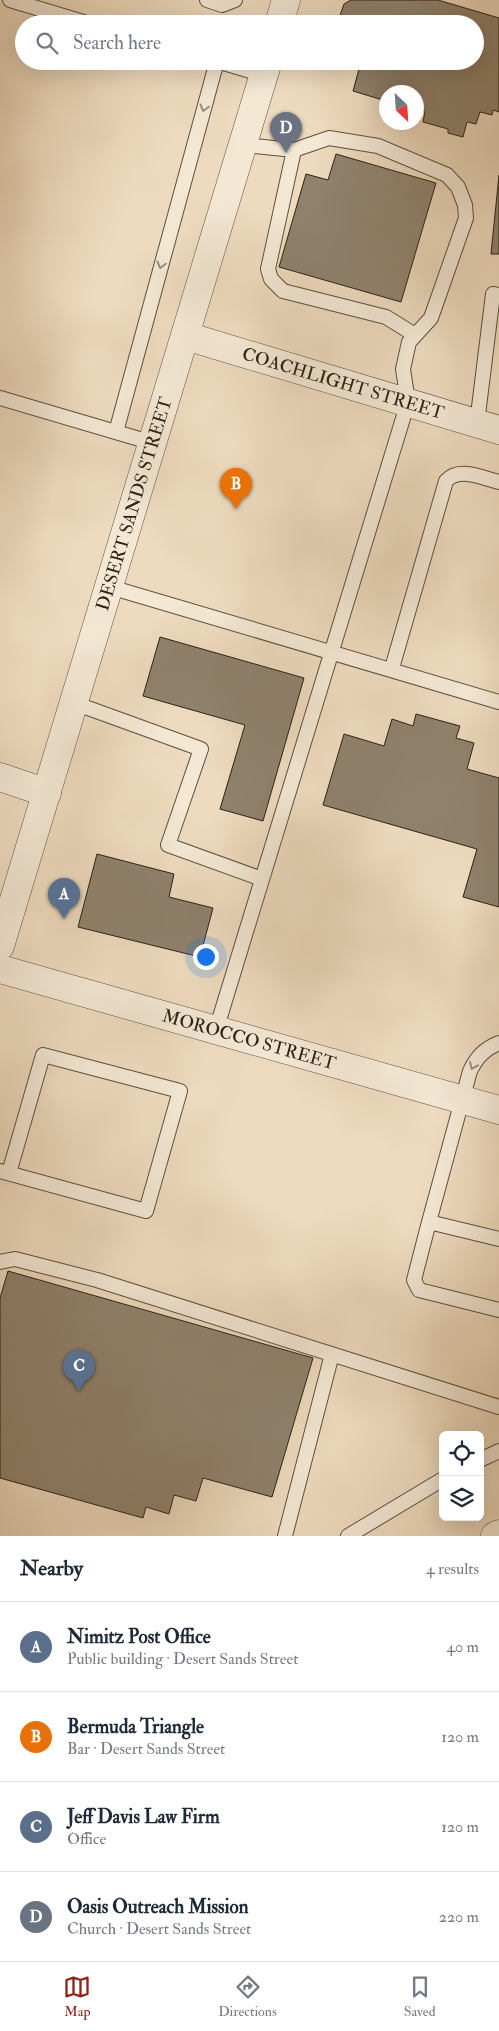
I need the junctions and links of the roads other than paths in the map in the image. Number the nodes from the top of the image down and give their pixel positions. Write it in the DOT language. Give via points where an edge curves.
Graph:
graph roads {
  1 [pos="10,0"];
  2 [pos="207,0"];
  3 [pos="235,0"];
  4 [pos="286,0"];
  5 [pos="60,15"];
  6 [pos="282,15"];
  7 [pos="215,70"];
  8 [pos="265,70"];
  9 [pos="243,145"];
  10 [pos="294,150"];
  11 [pos="499,295"];
  12 [pos="415,335"];
  13 [pos="186,336"];
  14 [pos="0,398"];
  15 [pos="408,402"];
  16 [pos="488,426"];
  17 [pos="116,432"];
  18 [pos="153,443"];
  19 [pos="499,482"];
  20 [pos="110,586"];
  21 [pos="332,651"];
  22 [pos="392,668"];
  23 [pos="499,702"];
  24 [pos="74,703"];
  25 [pos="0,777"];
  26 [pos="47,793"];
  27 [pos="262,879"];
  28 [pos="0,946"];
  29 [pos="0,969"];
  30 [pos="216,1030"];
  31 [pos="499,1043"];
  32 [pos="464,1100"];
  33 [pos="499,1110"];
  34 [pos="4,1172"];
  35 [pos="429,1222"];
  36 [pos="499,1239"];
  37 [pos="0,1262"];
  38 [pos="499,1310"];
  39 [pos="332,1354"];
  40 [pos="499,1407"];
  41 [pos="499,1451"];
  42 [pos="484,1458"];
  43 [pos="439,1481"];
  44 [pos="499,1534"];
  45 [pos="285,1536"];
  46 [pos="348,1536"];
  47 [pos="495,1536"];
  1 -- 5 [label="lane"];
  2 -- 3 [label="lane" via="222,5"];
  4 -- 6 [label="street"];
  7 -- 17 [label="lane, one-way"];
  8 -- 9 [label="street, DESERT SANDS STREET"];
  9 -- 10 [label="lane"];
  9 -- 13 [label="street, DESERT SANDS STREET"];
  10 -- 12 [label="lane" via="268,269 271,280 283,291 386,316"];
  10 -- 12 [label="lane" via="329,138 378,146 447,175 458,187 466,205 466,218 431,318"];
  11 -- 16 [label="lane" via="493,294"];
  12 -- 15 [label="lane" via="409,342 404,369"];
  13 -- 15 [label="street, COACHLIGHT STREET"];
  13 -- 18 [label="street, DESERT SANDS STREET"];
  14 -- 17 [label="lane"];
  15 -- 16 [label="street, COACHLIGHT STREET"];
  15 -- 21 [label="lane"];
  17 -- 18 [label="lane"];
  18 -- 20 [label="street, DESERT SANDS STREET"];
  19 -- 22 [label="lane" via="461,473 452,474 446,481"];
  20 -- 21 [label="lane"];
  20 -- 24 [label="street, DESERT SANDS STREET"];
  21 -- 22 [label="lane"];
  21 -- 27 [label="lane"];
  22 -- 23 [label="lane"];
  24 -- 26 [label="street, DESERT SANDS STREET"];
  24 -- 27 [label="lane" via="201,748 168,845"];
  25 -- 26 [label="street"];
  26 -- 28 [label="street, DESERT SANDS STREET"];
  27 -- 30 [label="lane"];
  29 -- 30 [label="street, MOROCCO STREET"];
  30 -- 32 [label="street, MOROCCO STREET"];
  31 -- 32 [label="lane, one-way" via="477,1058 470,1071"];
  32 -- 33 [label="street, MOROCCO STREET"];
  32 -- 35 [label="lane"];
  34 -- 34 [label="lane" via="146,1211 180,1091 44,1055"];
  35 -- 36 [label="lane"];
  35 -- 38 [label="lane" via="414,1280 419,1290"];
  37 -- 39 [label="lane" via="15,1259 98,1280"];
  39 -- 40 [label="lane"];
  39 -- 45 [label="lane"];
  41 -- 42 [label="lane"];
  43 -- 46 [label="lane"];
  44 -- 47 [label="street"];
}
